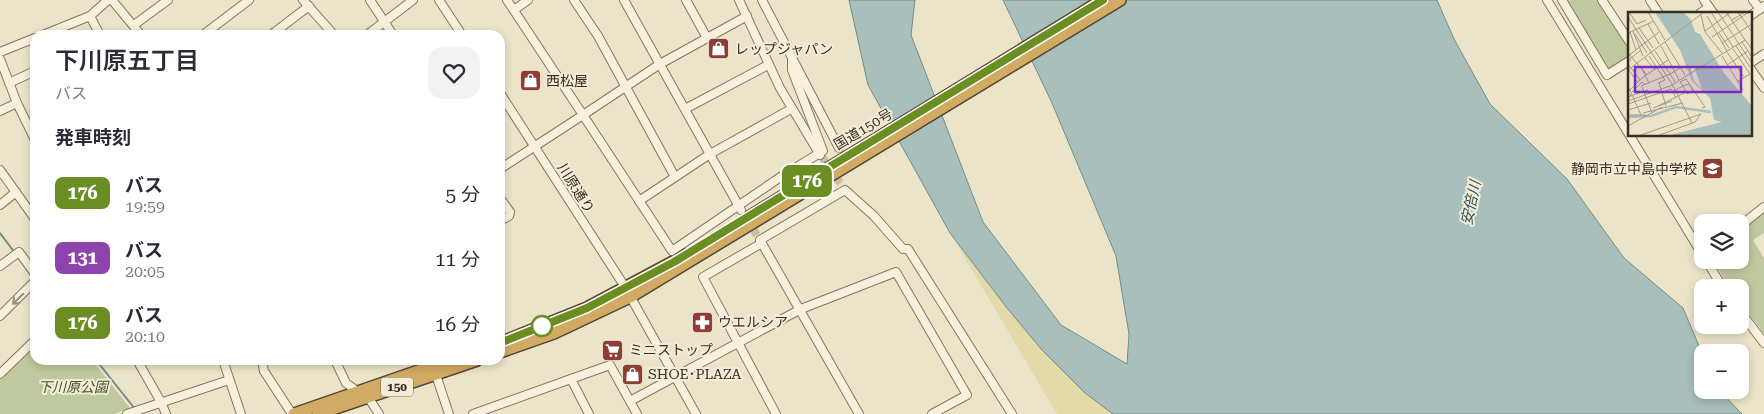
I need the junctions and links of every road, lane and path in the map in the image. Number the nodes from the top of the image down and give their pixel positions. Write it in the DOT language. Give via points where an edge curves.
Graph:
graph roads {
  1 [pos="108,0"];
  2 [pos="112,0"];
  3 [pos="168,0"];
  4 [pos="249,0"];
  5 [pos="370,0"];
  6 [pos="413,0"];
  7 [pos="439,0"];
  8 [pos="507,0"];
  9 [pos="528,0"];
  10 [pos="574,0"];
  11 [pos="624,0"];
  12 [pos="686,0"];
  13 [pos="739,0"];
  14 [pos="762,0"];
  15 [pos="1103,0"];
  16 [pos="1120,0"];
  17 [pos="1547,0"];
  18 [pos="1562,0"];
  19 [pos="1602,0"];
  20 [pos="1650,0"];
  21 [pos="1753,0"];
  22 [pos="306,3"];
  23 [pos="1762,8"];
  24 [pos="514,10"];
  25 [pos="1658,12"];
  26 [pos="90,16"];
  27 [pos="747,16"];
  28 [pos="384,22"];
  29 [pos="134,26"];
  30 [pos="55,30"];
  31 [pos="97,30"];
  32 [pos="137,30"];
  33 [pos="210,30"];
  34 [pos="276,30"];
  35 [pos="330,30"];
  36 [pos="374,30"];
  37 [pos="390,30"];
  38 [pos="459,30"];
  39 [pos="707,38"];
  40 [pos="1628,39"];
  41 [pos="30,40"];
  42 [pos="0,52"];
  43 [pos="1764,54"];
  44 [pos="792,58"];
  45 [pos="0,59"];
  46 [pos="1628,62"];
  47 [pos="1752,63"];
  48 [pos="660,64"];
  49 [pos="768,66"];
  50 [pos="1752,71"];
  51 [pos="30,72"];
  52 [pos="9,83"];
  53 [pos="626,86"];
  54 [pos="1764,88"];
  55 [pos="505,101"];
  56 [pos="17,104"];
  57 [pos="685,109"];
  58 [pos="791,109"];
  59 [pos="0,111"];
  60 [pos="583,115"];
  61 [pos="30,130"];
  62 [pos="1628,133"];
  63 [pos="1630,136"];
  64 [pos="535,146"];
  65 [pos="839,148"];
  66 [pos="710,154"];
  67 [pos="821,156"];
  68 [pos="852,159"];
  69 [pos="505,166"];
  70 [pos="0,170"];
  71 [pos="675,177"];
  72 [pos="16,192"];
  73 [pos="639,201"];
  74 [pos="0,205"];
  75 [pos="505,205"];
  76 [pos="1764,207"];
  77 [pos="740,208"];
  78 [pos="30,213"];
  79 [pos="505,218"];
  80 [pos="1749,219"];
  81 [pos="760,240"];
  82 [pos="1694,241"];
  83 [pos="0,266"];
  84 [pos="30,267"];
  85 [pos="30,287"];
  86 [pos="628,292"];
  87 [pos="801,310"];
  88 [pos="0,316"];
  89 [pos="1749,323"];
  90 [pos="505,341"];
  91 [pos="738,343"];
  92 [pos="1764,343"];
  93 [pos="30,345"];
  94 [pos="505,350"];
  95 [pos="142,365"];
  96 [pos="224,365"];
  97 [pos="263,365"];
  98 [pos="337,365"];
  99 [pos="446,365"];
  100 [pos="433,367"];
  101 [pos="0,374"];
  102 [pos="676,376"];
  103 [pos="571,379"];
  104 [pos="229,380"];
  105 [pos="358,392"];
  106 [pos="368,398"];
  107 [pos="630,401"];
  108 [pos="161,402"];
  109 [pos="127,414"];
  110 [pos="166,414"];
  111 [pos="241,414"];
  112 [pos="293,414"];
  113 [pos="318,414"];
  114 [pos="379,414"];
  115 [pos="449,414"];
  116 [pos="473,414"];
  117 [pos="589,414"];
  118 [pos="637,414"];
  119 [pos="696,414"];
  120 [pos="776,414"];
  121 [pos="858,414"];
  122 [pos="932,414"];
  123 [pos="1012,414"];
  1 -- 26 [label="street"];
  2 -- 29 [label="street"];
  3 -- 29 [label="street"];
  4 -- 33 [label="street"];
  5 -- 28 [label="street"];
  6 -- 28 [label="street"];
  7 -- 38 [label="street"];
  8 -- 24 [label="street"];
  9 -- 24 [label="street"];
  10 -- 53 [label="street"];
  11 -- 48 [label="street"];
  12 -- 39 [label="street"];
  13 -- 27 [label="street"];
  14 -- 44 [label="street"];
  15 -- 68 [label="highway, 国道150号"];
  16 -- 68 [label="highway, 国道150号"];
  17 -- 62 [label="street"];
  18 -- 46 [label="street" via="1607,75"];
  19 -- 40 [label="street"];
  20 -- 25 [label="street"];
  21 -- 23 [label="street"];
  22 -- 34 [label="street"];
  22 -- 35 [label="street"];
  24 -- 60 [label="street"];
  26 -- 30 [label="street"];
  26 -- 31 [label="street"];
  27 -- 39 [label="street"];
  27 -- 49 [label="street"];
  28 -- 36 [label="street"];
  28 -- 37 [label="street"];
  29 -- 32 [label="street"];
  39 -- 48 [label="street"];
  41 -- 42 [label="street"];
  43 -- 47 [label="street"];
  44 -- 65 [label="street"];
  44 -- 67 [label="street" via="792,70 823,151"];
  45 -- 52 [label="street"];
  48 -- 53 [label="street"];
  48 -- 57 [label="street"];
  49 -- 57 [label="street"];
  49 -- 58 [label="street"];
  50 -- 54 [label="street"];
  51 -- 52 [label="street"];
  52 -- 56 [label="street"];
  53 -- 60 [label="street"];
  53 -- 71 [label="street"];
  55 -- 64 [label="street, 川原通り"];
  56 -- 59 [label="street"];
  56 -- 61 [label="street"];
  57 -- 66 [label="street"];
  58 -- 66 [label="street"];
  58 -- 67 [label="street"];
  60 -- 64 [label="street"];
  60 -- 73 [label="street"];
  63 -- 82 [label="street"];
  64 -- 69 [label="street"];
  64 -- 86 [label="street, 川原通り"];
  66 -- 71 [label="street"];
  66 -- 77 [label="street"];
  67 -- 77 [label="street" via="782,176"];
  68 -- 86 [label="highway, 国道150号" via="712,239"];
  70 -- 72 [label="street"];
  71 -- 73 [label="street"];
  72 -- 74 [label="street"];
  72 -- 78 [label="street"];
  73 -- 77 [label="street" via="672,251"];
  75 -- 79 [label="street" via="510,212"];
  76 -- 80 [label="street"];
  81 -- 87 [label="street"];
  81 -- 91 [label="street" via="703,277"];
  81 -- 123 [label="street" via="843,187 903,249 908,249"];
  83 -- 84 [label="street" via="19,252"];
  85 -- 88 [label="street, one-way"];
  86 -- 90 [label="highway, 国道150号"];
  86 -- 94 [label="highway, 国道150号" via="554,332"];
  86 -- 102 [label="street, 川原通り"];
  87 -- 91 [label="street"];
  87 -- 121 [label="street"];
  87 -- 122 [label="street" via="896,272 967,395"];
  89 -- 92 [label="street"];
  91 -- 102 [label="street"];
  91 -- 120 [label="street"];
  93 -- 101 [label="street"];
  95 -- 108 [label="street"];
  96 -- 104 [label="street"];
  97 -- 112 [label="street" via="264,372"];
  98 -- 105 [label="street" via="346,383"];
  99 -- 100 [label="highway, 150"];
  100 -- 105 [label="highway, 150"];
  100 -- 106 [label="highway, 150"];
  100 -- 115 [label="street"];
  102 -- 107 [label="street"];
  102 -- 119 [label="street, 川原通り"];
  103 -- 107 [label="street" via="610,365"];
  103 -- 116 [label="street"];
  103 -- 117 [label="street"];
  104 -- 108 [label="street"];
  104 -- 111 [label="street"];
  105 -- 112 [label="highway, 150"];
  106 -- 113 [label="highway, 150"];
  106 -- 114 [label="street"];
  107 -- 118 [label="street"];
  108 -- 109 [label="street"];
  108 -- 110 [label="street"];
}
